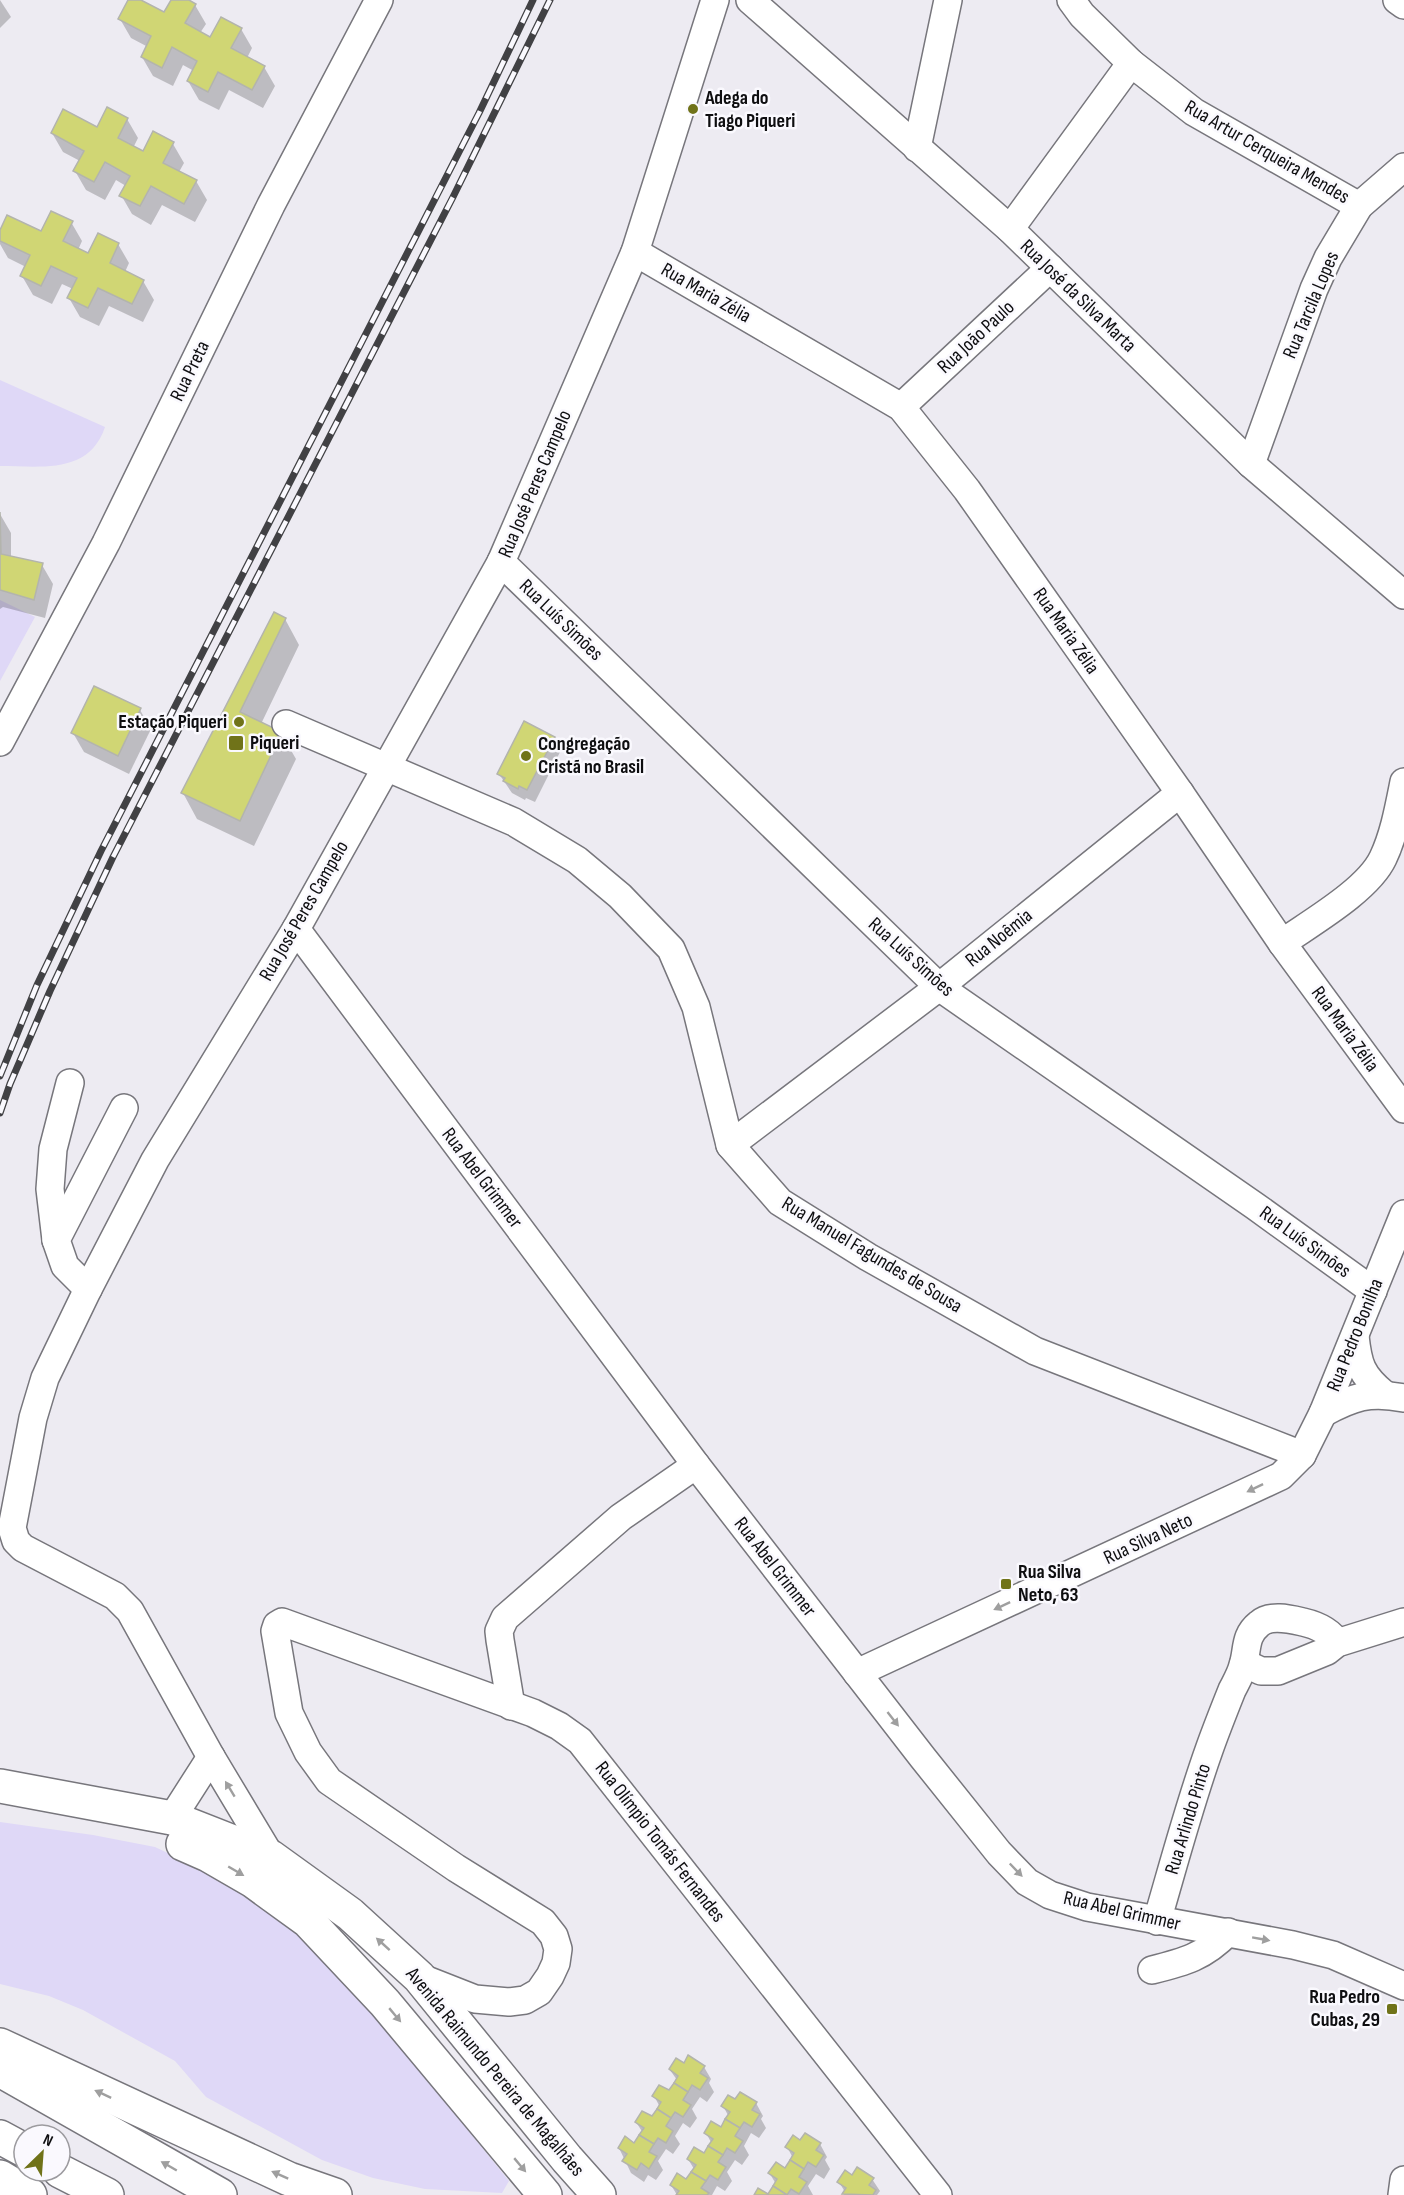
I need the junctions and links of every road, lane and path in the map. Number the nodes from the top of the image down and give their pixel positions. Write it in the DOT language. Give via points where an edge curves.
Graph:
graph roads {
  1 [pos="379,0"];
  2 [pos="715,0"];
  3 [pos="750,0"];
  4 [pos="948,0"];
  5 [pos="1071,0"];
  6 [pos="1397,0"];
  7 [pos="1404,5"];
  8 [pos="1131,63"];
  9 [pos="917,148"];
  10 [pos="1404,167"];
  11 [pos="1359,206"];
  12 [pos="1010,229"];
  13 [pos="635,252"];
  14 [pos="1050,268"];
  15 [pos="901,407"];
  16 [pos="1251,464"];
  17 [pos="501,562"];
  18 [pos="1404,595"];
  19 [pos="286,724"];
  20 [pos="0,741"];
  21 [pos="387,768"];
  22 [pos="1404,782"];
  23 [pos="1180,793"];
  24 [pos="296,929"];
  25 [pos="1282,943"];
  26 [pos="939,987"];
  27 [pos="70,1083"];
  28 [pos="124,1108"];
  29 [pos="1404,1109"];
  30 [pos="730,1145"];
  31 [pos="1404,1214"];
  32 [pos="56,1240"];
  33 [pos="88,1289"];
  34 [pos="1372,1291"];
  35 [pos="1354,1336"];
  36 [pos="1394,1396"];
  37 [pos="1323,1413"];
  38 [pos="1302,1455"];
  39 [pos="696,1465"];
  40 [pos="1404,1622"];
  41 [pos="1337,1643"];
  42 [pos="1244,1663"];
  43 [pos="857,1673"];
  44 [pos="511,1706"];
  45 [pos="211,1757"];
  46 [pos="0,1786"];
  47 [pos="0,1805"];
  48 [pos="172,1818"];
  49 [pos="271,1857"];
  50 [pos="1157,1921"];
  51 [pos="1228,1932"];
  52 [pos="1152,1970"];
  53 [pos="419,1977"];
  54 [pos="1404,1986"];
  55 [pos="0,2045"];
  56 [pos="0,2070"];
  57 [pos="0,2177"];
  58 [pos="72,2178"];
  59 [pos="1404,2180"];
  60 [pos="99,2193"];
  61 [pos="30,2195"];
  62 [pos="220,2195"];
  63 [pos="335,2195"];
  64 [pos="545,2195"];
  65 [pos="599,2195"];
  66 [pos="938,2195"];
  67 [pos="1402,2195"];
  1 -- 20 [label="street, Rua Preta" via="271,205 106,543"];
  2 -- 13 [label="street, Rua José Peres Campelo"];
  3 -- 9 [label="street, Rua José da Silva Marta"];
  4 -- 9 [label="street"];
  5 -- 8 [label="street, Rua Artur Cerqueira Mendes"];
  6 -- 7 [label="street"];
  8 -- 11 [label="street, Rua Artur Cerqueira Mendes" via="1194,112"];
  8 -- 12 [label="street"];
  9 -- 12 [label="street, Rua José da Silva Marta"];
  10 -- 11 [label="street, Rua Tarcila Lopes"];
  11 -- 16 [label="street, Rua Tarcila Lopes" via="1314,290"];
  12 -- 14 [label="street, Rua José da Silva Marta"];
  13 -- 15 [label="street, Rua Maria Zélia"];
  13 -- 17 [label="street, Rua José Peres Campelo"];
  14 -- 15 [label="street, Rua João Paulo"];
  14 -- 16 [label="street, Rua José da Silva Marta"];
  15 -- 23 [label="street, Rua Maria Zélia" via="967,490"];
  16 -- 18 [label="street, Rua José da Silva Marta"];
  17 -- 21 [label="street, Rua José Peres Campelo"];
  17 -- 26 [label="street, Rua Luís Simões"];
  19 -- 21 [label="street, Rua Manuel Fagundes de Sousa"];
  21 -- 24 [label="street, Rua José Peres Campelo"];
  21 -- 30 [label="street, Rua Manuel Fagundes de Sousa" via="514,822 577,860 620,896 671,949 696,1007"];
  22 -- 25 [label="street" via="1383,859 1362,886"];
  23 -- 25 [label="street, Rua Maria Zélia"];
  23 -- 26 [label="street, Rua Noêmia"];
  24 -- 33 [label="street, Rua José Peres Campelo" via="155,1160"];
  24 -- 39 [label="street, Rua Abel Grimmer"];
  25 -- 29 [label="street, Rua Maria Zélia"];
  26 -- 30 [label="street, Rua Noêmia"];
  26 -- 34 [label="street, Rua Luís Simões"];
  27 -- 32 [label="street" via="53,1149 50,1189"];
  28 -- 32 [label="street"];
  30 -- 38 [label="street, Rua Manuel Fagundes de Sousa" via="780,1202 868,1257 1035,1351"];
  31 -- 34 [label="street, Rua Pedro Bonilha"];
  32 -- 33 [label="street" via="65,1266"];
  33 -- 45 [label="street, Rua José Peres Campelo" via="45,1378 33,1418 12,1528 23,1548 115,1596 130,1611"];
  34 -- 35 [label="street, Rua Pedro Bonilha"];
  35 -- 36 [label="street" via="1364,1375"];
  35 -- 37 [label="street, Rua Pedro Bonilha"];
  36 -- 37 [label="street" via="1356,1397"];
  37 -- 38 [label="street, Rua Pedro Bonilha"];
  38 -- 43 [label="street, Rua Silva Neto, one-way" via="1281,1476"];
  39 -- 43 [label="street, Rua Abel Grimmer"];
  39 -- 44 [label="street" via="621,1516 505,1618 499,1631"];
  40 -- 41 [label="street"];
  41 -- 42 [label="street" via="1278,1671 1261,1671"];
  41 -- 42 [label="street, Rua Arlindo Pinto" via="1327,1632 1309,1624 1270,1618 1257,1625 1251,1635"];
  42 -- 50 [label="street, Rua Arlindo Pinto" via="1200,1777"];
  43 -- 50 [label="street, Rua Abel Grimmer, one-way" via="999,1853 1027,1882 1050,1895 1087,1907"];
  44 -- 53 [label="street, Rua Olímpio Tomás Fernandes" via="282,1622 277,1625 289,1713 308,1752 330,1781 543,1922 558,1949 550,1976 539,1992 525,2000 475,1999"];
  44 -- 66 [label="street, Rua Olímpio Tomás Fernandes" via="559,1726 580,1741"];
  45 -- 48 [label="street"];
  49 -- 45 [label="street, Rua José Peres Campelo, one-way"];
  46 -- 48 [label="main road, Avenida Raimundo Pereira de Magalhães"];
  47 -- 64 [label="main road, Avenida Raimundo Pereira de Magalhães, one-way" via="47,1811 178,1841 253,1881 308,1921 385,2003"];
  48 -- 49 [label="main road, Avenida Raimundo Pereira de Magalhães"];
  53 -- 49 [label="main road, Avenida Raimundo Pereira de Magalhães, one-way" via="350,1914"];
  50 -- 51 [label="street, Rua Abel Grimmer"];
  51 -- 52 [label="street" via="1201,1955"];
  51 -- 54 [label="street, Rua Abel Grimmer, one-way" via="1333,1955"];
  53 -- 65 [label="main road, Avenida Raimundo Pereira de Magalhães"];
  63 -- 55 [label="main road, one-way" via="289,2179"];
  62 -- 56 [label="main road, one-way"];
  57 -- 61 [label="main road"];
  58 -- 60 [label="main road"];
  59 -- 67 [label="street"];
}
